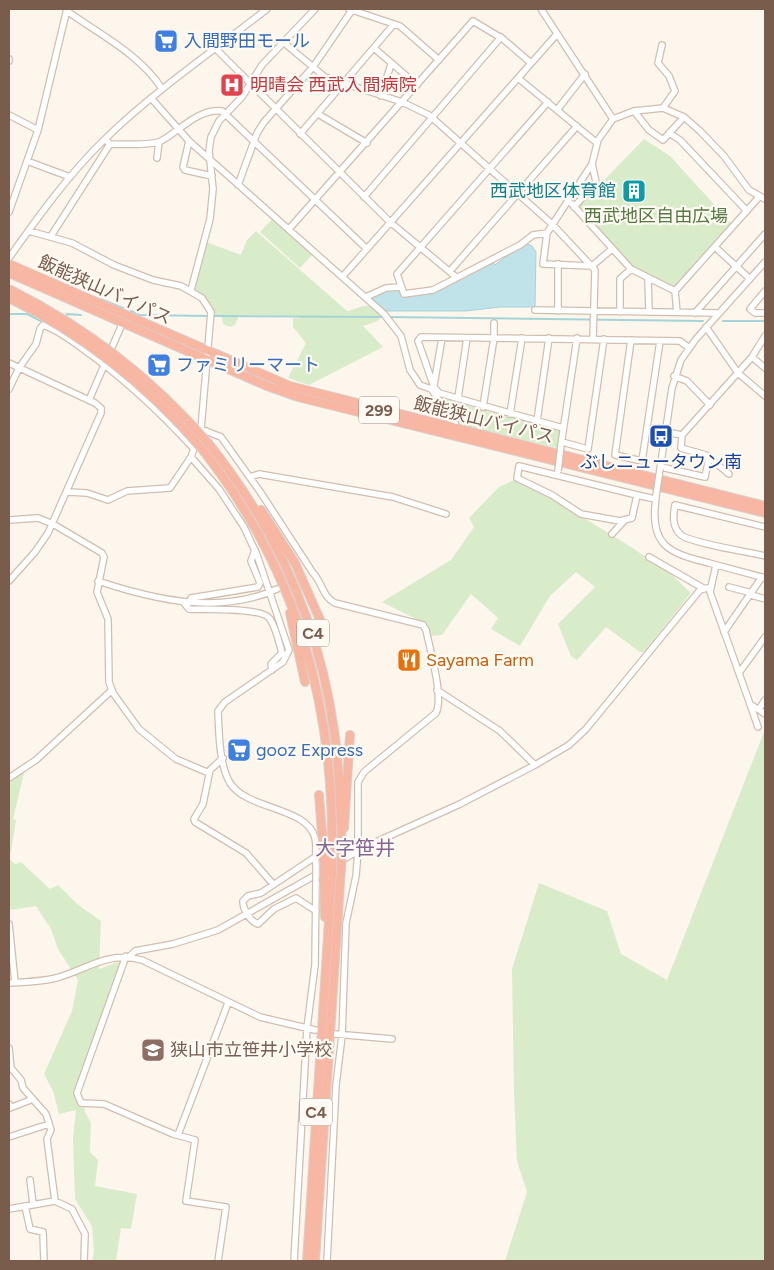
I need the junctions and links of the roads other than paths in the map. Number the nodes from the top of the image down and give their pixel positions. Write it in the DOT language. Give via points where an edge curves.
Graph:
graph roads {
  1 [pos="268,9"];
  2 [pos="315,9"];
  3 [pos="350,9"];
  4 [pos="542,9"];
  5 [pos="67,10"];
  6 [pos="394,24"];
  7 [pos="557,34"];
  8 [pos="501,37"];
  9 [pos="283,42"];
  10 [pos="662,45"];
  11 [pos="374,48"];
  12 [pos="216,49"];
  13 [pos="439,60"];
  14 [pos="532,63"];
  15 [pos="391,64"];
  16 [pos="313,67"];
  17 [pos="585,74"];
  18 [pos="518,78"];
  19 [pos="251,84"];
  20 [pos="343,84"];
  21 [pos="417,86"];
  22 [pos="162,89"];
  23 [pos="381,96"];
  24 [pos="151,98"];
  25 [pos="402,102"];
  26 [pos="548,102"];
  27 [pos="276,108"];
  28 [pos="664,108"];
  29 [pos="557,110"];
  30 [pos="634,111"];
  31 [pos="226,114"];
  32 [pos="318,114"];
  33 [pos="9,115"];
  34 [pos="432,117"];
  35 [pos="684,117"];
  36 [pos="613,119"];
  37 [pos="577,126"];
  38 [pos="38,130"];
  39 [pos="176,130"];
  40 [pos="669,133"];
  41 [pos="300,134"];
  42 [pos="105,139"];
  43 [pos="254,141"];
  44 [pos="159,142"];
  45 [pos="189,142"];
  46 [pos="367,143"];
  47 [pos="460,143"];
  48 [pos="597,143"];
  49 [pos="110,144"];
  50 [pos="157,158"];
  51 [pos="209,159"];
  52 [pos="27,161"];
  53 [pos="592,164"];
  54 [pos="490,169"];
  55 [pos="340,173"];
  56 [pos="212,176"];
  57 [pos="70,177"];
  58 [pos="238,185"];
  59 [pos="518,194"];
  60 [pos="364,197"];
  61 [pos="763,198"];
  62 [pos="315,200"];
  63 [pos="567,200"];
  64 [pos="574,207"];
  65 [pos="747,211"];
  66 [pos="9,212"];
  67 [pos="390,222"];
  68 [pos="552,224"];
  69 [pos="289,229"];
  70 [pos="29,231"];
  71 [pos="548,233"];
  72 [pos="765,234"];
  73 [pos="51,236"];
  74 [pos="420,247"];
  75 [pos="715,247"];
  76 [pos="367,249"];
  77 [pos="612,249"];
  78 [pos="9,258"];
  79 [pos="765,262"];
  80 [pos="9,264"];
  81 [pos="558,264"];
  82 [pos="592,266"];
  83 [pos="736,266"];
  84 [pos="630,269"];
  85 [pos="450,271"];
  86 [pos="9,273"];
  87 [pos="343,276"];
  88 [pos="456,277"];
  89 [pos="648,278"];
  90 [pos="750,279"];
  91 [pos="401,287"];
  92 [pos="9,289"];
  93 [pos="191,290"];
  94 [pos="676,291"];
  95 [pos="765,291"];
  96 [pos="366,297"];
  97 [pos="9,298"];
  98 [pos="535,310"];
  99 [pos="558,311"];
  100 [pos="620,312"];
  101 [pos="649,312"];
  102 [pos="676,312"];
  103 [pos="695,313"];
  104 [pos="719,313"];
  105 [pos="765,313"];
  106 [pos="593,314"];
  107 [pos="122,322"];
  108 [pos="494,323"];
  109 [pos="706,327"];
  110 [pos="442,338"];
  111 [pos="467,338"];
  112 [pos="494,338"];
  113 [pos="522,338"];
  114 [pos="549,338"];
  115 [pos="578,338"];
  116 [pos="765,338"];
  117 [pos="593,339"];
  118 [pos="604,339"];
  119 [pos="632,340"];
  120 [pos="660,341"];
  121 [pos="689,348"];
  122 [pos="208,355"];
  123 [pos="752,357"];
  124 [pos="9,363"];
  125 [pos="106,365"];
  126 [pos="19,368"];
  127 [pos="765,368"];
  128 [pos="738,373"];
  129 [pos="674,376"];
  130 [pos="434,387"];
  131 [pos="9,389"];
  132 [pos="765,396"];
  133 [pos="458,398"];
  134 [pos="89,400"];
  135 [pos="710,405"];
  136 [pos="483,408"];
  137 [pos="510,414"];
  138 [pos="537,421"];
  139 [pos="454,428"];
  140 [pos="564,428"];
  141 [pos="201,429"];
  142 [pos="666,432"];
  143 [pos="682,435"];
  144 [pos="561,444"];
  145 [pos="198,449"];
  146 [pos="191,457"];
  147 [pos="710,458"];
  148 [pos="222,460"];
  149 [pos="660,468"];
  150 [pos="557,473"];
  151 [pos="730,474"];
  152 [pos="250,477"];
  153 [pos="68,492"];
  154 [pos="637,495"];
  155 [pos="656,498"];
  156 [pos="765,506"];
  157 [pos="765,513"];
  158 [pos="446,514"];
  159 [pos="9,520"];
  160 [pos="624,521"];
  161 [pos="53,524"];
  162 [pos="765,527"];
  163 [pos="612,534"];
  164 [pos="267,549"];
  165 [pos="254,550"];
  166 [pos="765,556"];
  167 [pos="649,557"];
  168 [pos="716,565"];
  169 [pos="312,573"];
  170 [pos="306,576"];
  171 [pos="764,577"];
  172 [pos="9,581"];
  173 [pos="98,581"];
  174 [pos="711,587"];
  175 [pos="729,587"];
  176 [pos="703,588"];
  177 [pos="277,589"];
  178 [pos="270,592"];
  179 [pos="751,594"];
  180 [pos="765,599"];
  181 [pos="186,603"];
  182 [pos="321,622"];
  183 [pos="724,632"];
  184 [pos="765,637"];
  185 [pos="272,670"];
  186 [pos="739,674"];
  187 [pos="305,682"];
  188 [pos="112,690"];
  189 [pos="437,690"];
  190 [pos="765,700"];
  191 [pos="750,704"];
  192 [pos="759,710"];
  193 [pos="765,714"];
  194 [pos="758,727"];
  195 [pos="350,735"];
  196 [pos="223,758"];
  197 [pos="535,765"];
  198 [pos="209,773"];
  199 [pos="9,778"];
  200 [pos="319,795"];
  201 [pos="342,847"];
  202 [pos="358,851"];
  203 [pos="320,857"];
  204 [pos="320,881"];
  205 [pos="274,884"];
  206 [pos="316,911"];
  207 [pos="247,913"];
  208 [pos="9,924"];
  209 [pos="127,956"];
  210 [pos="328,964"];
  211 [pos="12,983"];
  212 [pos="228,1003"];
  213 [pos="307,1028"];
  214 [pos="316,1030"];
  215 [pos="335,1034"];
  216 [pos="342,1036"];
  217 [pos="392,1039"];
  218 [pos="9,1048"];
  219 [pos="10,1068"];
  220 [pos="33,1100"];
  221 [pos="9,1104"];
  222 [pos="50,1124"];
  223 [pos="178,1135"];
  224 [pos="9,1137"];
  225 [pos="30,1180"];
  226 [pos="55,1201"];
  227 [pos="33,1204"];
  228 [pos="26,1206"];
  229 [pos="9,1209"];
  230 [pos="44,1261"];
  231 [pos="84,1261"];
  232 [pos="218,1261"];
  233 [pos="294,1261"];
  234 [pos="307,1261"];
  235 [pos="315,1261"];
  236 [pos="327,1261"];
  1 -- 12 [label="street"];
  2 -- 9 [label="street"];
  3 -- 6 [label="street"];
  3 -- 16 [label="street"];
  4 -- 7 [label="street"];
  5 -- 22 [label="street" via="143,66"];
  5 -- 38 [label="street"];
  6 -- 11 [label="street"];
  6 -- 13 [label="street" via="410,33"];
  7 -- 14 [label="street"];
  7 -- 17 [label="street"];
  8 -- 13 [label="street" via="473,21"];
  8 -- 14 [label="street"];
  8 -- 34 [label="street"];
  9 -- 16 [label="street"];
  9 -- 19 [label="street" via="262,65"];
  10 -- 28 [label="street" via="658,63 669,76 675,91"];
  11 -- 15 [label="street"];
  11 -- 20 [label="street"];
  12 -- 19 [label="street"];
  12 -- 22 [label="street"];
  13 -- 21 [label="street"];
  14 -- 18 [label="street"];
  15 -- 21 [label="street"];
  15 -- 23 [label="street"];
  16 -- 20 [label="street" via="325,77"];
  16 -- 27 [label="street"];
  17 -- 29 [label="street"];
  17 -- 36 [label="street"];
  18 -- 26 [label="street"];
  18 -- 47 [label="street"];
  19 -- 27 [label="street"];
  19 -- 31 [label="street"];
  20 -- 23 [label="street"];
  20 -- 32 [label="street"];
  21 -- 25 [label="street"];
  22 -- 24 [label="street"];
  23 -- 25 [label="street"];
  24 -- 39 [label="street"];
  24 -- 42 [label="street"];
  25 -- 34 [label="street"];
  25 -- 46 [label="street"];
  26 -- 29 [label="street"];
  26 -- 54 [label="street"];
  27 -- 41 [label="street"];
  27 -- 43 [label="street"];
  28 -- 30 [label="street"];
  28 -- 35 [label="street"];
  29 -- 37 [label="street"];
  30 -- 36 [label="street"];
  30 -- 40 [label="street" via="649,130 663,140"];
  31 -- 39 [label="street" via="211,111"];
  31 -- 43 [label="street"];
  31 -- 51 [label="street" via="211,137"];
  32 -- 41 [label="street"];
  32 -- 46 [label="street"];
  33 -- 38 [label="street"];
  34 -- 47 [label="street"];
  34 -- 60 [label="street"];
  35 -- 40 [label="street"];
  35 -- 61 [label="street" via="711,142 749,190"];
  36 -- 48 [label="street"];
  37 -- 48 [label="street"];
  37 -- 59 [label="street"];
  38 -- 52 [label="street"];
  39 -- 44 [label="street"];
  39 -- 45 [label="street"];
  40 -- 65 [label="street" via="680,140"];
  41 -- 55 [label="street"];
  42 -- 49 [label="street"];
  42 -- 57 [label="street"];
  43 -- 58 [label="street"];
  43 -- 62 [label="street"];
  44 -- 49 [label="street"];
  44 -- 50 [label="street"];
  45 -- 51 [label="street"];
  45 -- 56 [label="street" via="185,170"];
  46 -- 55 [label="street"];
  47 -- 54 [label="street"];
  47 -- 67 [label="street"];
  48 -- 53 [label="street"];
  49 -- 73 [label="street"];
  51 -- 56 [label="street"];
  51 -- 58 [label="street"];
  52 -- 57 [label="street"];
  52 -- 66 [label="street"];
  53 -- 63 [label="street"];
  53 -- 64 [label="street" via="596,182"];
  54 -- 59 [label="street"];
  54 -- 74 [label="street"];
  55 -- 60 [label="street"];
  55 -- 62 [label="street"];
  56 -- 93 [label="street" via="210,219"];
  57 -- 70 [label="street"];
  58 -- 69 [label="street"];
  59 -- 68 [label="street"];
  59 -- 85 [label="street"];
  60 -- 67 [label="street"];
  61 -- 65 [label="street"];
  62 -- 69 [label="street"];
  62 -- 76 [label="street"];
  63 -- 64 [label="street"];
  63 -- 68 [label="street"];
  64 -- 77 [label="street"];
  65 -- 75 [label="street"];
  67 -- 74 [label="street"];
  67 -- 76 [label="street"];
  68 -- 71 [label="street"];
  68 -- 82 [label="street"];
  69 -- 87 [label="street"];
  70 -- 73 [label="street"];
  70 -- 78 [label="street"];
  71 -- 81 [label="street" via="544,264"];
  71 -- 88 [label="street" via="533,236"];
  72 -- 83 [label="street"];
  73 -- 93 [label="street" via="150,279"];
  74 -- 85 [label="street"];
  74 -- 91 [label="street" via="396,274"];
  75 -- 83 [label="street"];
  75 -- 94 [label="street"];
  76 -- 87 [label="street"];
  77 -- 82 [label="street"];
  77 -- 84 [label="street"];
  79 -- 90 [label="street"];
  80 -- 122 [label="highway, 飯能狭山バイパス / 299"];
  81 -- 82 [label="street"];
  81 -- 99 [label="street"];
  82 -- 106 [label="street" via="595,270"];
  83 -- 90 [label="street"];
  83 -- 103 [label="street"];
  84 -- 89 [label="street"];
  84 -- 100 [label="street" via="620,278"];
  85 -- 88 [label="street"];
  86 -- 107 [label="highway, 飯能狭山バイパス / 299"];
  87 -- 96 [label="street"];
  88 -- 91 [label="street" via="433,290 404,294"];
  89 -- 94 [label="street"];
  89 -- 101 [label="street"];
  90 -- 104 [label="street"];
  91 -- 96 [label="street" via="386,288"];
  92 -- 148 [label="highway, C4, bridge" via="72,323 118,355 179,410"];
  93 -- 122 [label="street" via="206,301 211,315"];
  94 -- 102 [label="street"];
  95 -- 105 [label="street" via="750,309"];
  96 -- 139 [label="street" via="401,336 410,370 420,385 431,389 455,422"];
  97 -- 145 [label="highway, C4, bridge" via="42,315 107,358 155,399"];
  98 -- 99 [label="street"];
  99 -- 106 [label="street"];
  100 -- 101 [label="street"];
  100 -- 106 [label="street"];
  101 -- 102 [label="street"];
  102 -- 103 [label="street"];
  103 -- 104 [label="street"];
  104 -- 109 [label="street"];
  106 -- 117 [label="street"];
  107 -- 122 [label="highway, 飯能狭山バイパス / 299"];
  107 -- 125 [label="street"];
  108 -- 112 [label="street"];
  109 -- 121 [label="street"];
  109 -- 128 [label="street"];
  110 -- 111 [label="street"];
  110 -- 130 [label="street"];
  110 -- 130 [label="street" via="421,337 418,341"];
  111 -- 112 [label="street"];
  111 -- 133 [label="street"];
  112 -- 113 [label="street"];
  112 -- 136 [label="street"];
  113 -- 114 [label="street"];
  113 -- 137 [label="street"];
  114 -- 115 [label="street"];
  114 -- 138 [label="street"];
  115 -- 117 [label="street"];
  115 -- 140 [label="street"];
  116 -- 123 [label="street"];
  117 -- 118 [label="street"];
  118 -- 119 [label="street"];
  118 -- 144 [label="street" via="588,449"];
  119 -- 120 [label="street"];
  119 -- 120 [label="street" via="615,455 642,461"];
  120 -- 121 [label="street" via="680,341"];
  121 -- 129 [label="street"];
  122 -- 139 [label="highway, 飯能狭山バイパス / 299" via="290,386"];
  122 -- 141 [label="street"];
  122 -- 157 [label="highway, 飯能狭山バイパス / 299" via="267,386 328,406"];
  123 -- 127 [label="street"];
  123 -- 128 [label="street"];
  124 -- 126 [label="street"];
  125 -- 126 [label="street" via="43,325 36,344"];
  125 -- 134 [label="street"];
  125 -- 145 [label="street"];
  126 -- 131 [label="street"];
  126 -- 134 [label="street"];
  128 -- 132 [label="street"];
  128 -- 135 [label="street"];
  129 -- 135 [label="street" via="687,381"];
  129 -- 142 [label="street"];
  130 -- 133 [label="street" via="439,394"];
  133 -- 136 [label="street"];
  134 -- 153 [label="street" via="101,408 101,413"];
  135 -- 143 [label="street"];
  136 -- 137 [label="street"];
  137 -- 138 [label="street"];
  138 -- 140 [label="street"];
  139 -- 156 [label="highway, 飯能狭山バイパス / 299"];
  140 -- 144 [label="street"];
  141 -- 145 [label="street"];
  141 -- 152 [label="street" via="221,437"];
  142 -- 143 [label="street"];
  142 -- 149 [label="street"];
  143 -- 147 [label="street" via="681,448"];
  144 -- 150 [label="street, bridge"];
  145 -- 146 [label="street"];
  145 -- 164 [label="highway, C4" via="245,509"];
  146 -- 153 [label="street" via="170,488 126,492 108,500 88,493"];
  146 -- 165 [label="street" via="219,489 244,527"];
  147 -- 149 [label="street" via="705,477"];
  147 -- 151 [label="street"];
  148 -- 182 [label="highway" via="274,529 295,563"];
  148 -- 201 [label="highway, C4" via="277,548 314,639 334,730 340,777"];
  149 -- 155 [label="street, bridge"];
  150 -- 154 [label="street"];
  150 -- 160 [label="street" via="519,466 517,478 581,514"];
  152 -- 158 [label="street" via="259,474 394,497"];
  152 -- 169 [label="street"];
  153 -- 161 [label="street"];
  154 -- 155 [label="street"];
  154 -- 160 [label="street" via="632,518"];
  155 -- 168 [label="street" via="654,524 663,544 677,555"];
  159 -- 161 [label="street" via="38,518"];
  160 -- 163 [label="street"];
  161 -- 172 [label="street" via="35,552"];
  161 -- 173 [label="street" via="102,553 104,557"];
  162 -- 166 [label="street" via="675,505 673,516 675,526 685,538"];
  164 -- 187 [label="highway" via="292,617"];
  164 -- 210 [label="highway, C4, bridge" via="301,627 316,682 330,774 332,874"];
  165 -- 178 [label="street"];
  165 -- 181 [label="street" via="251,561 260,583 258,587 191,598"];
  167 -- 176 [label="street"];
  168 -- 171 [label="street"];
  168 -- 174 [label="street"];
  169 -- 170 [label="street"];
  169 -- 189 [label="street" via="319,579 328,600 423,625"];
  171 -- 179 [label="street"];
  173 -- 181 [label="street" via="126,591"];
  173 -- 188 [label="street" via="98,596 107,614"];
  174 -- 176 [label="street"];
  174 -- 183 [label="street"];
  175 -- 179 [label="street"];
  176 -- 197 [label="street" via="580,735"];
  177 -- 178 [label="street"];
  178 -- 181 [label="street" via="242,600"];
  178 -- 185 [label="street" via="289,650 283,662"];
  179 -- 180 [label="street"];
  179 -- 183 [label="street"];
  181 -- 185 [label="street" via="189,609 249,611 266,615 271,620 282,652 271,664"];
  183 -- 186 [label="street"];
  184 -- 186 [label="street"];
  185 -- 196 [label="street" via="225,702 218,711"];
  186 -- 191 [label="street"];
  188 -- 198 [label="street" via="139,729 176,759"];
  188 -- 199 [label="street" via="36,760"];
  189 -- 197 [label="street" via="500,731"];
  189 -- 202 [label="street" via="440,707 436,713 360,776"];
  190 -- 192 [label="street"];
  191 -- 192 [label="street"];
  191 -- 194 [label="street"];
  192 -- 193 [label="street"];
  195 -- 201 [label="highway"];
  196 -- 198 [label="street"];
  196 -- 203 [label="street" via="230,783 242,794 307,824 316,838"];
  197 -- 202 [label="street"];
  198 -- 205 [label="street" via="203,804 194,818 195,822 246,853"];
  200 -- 203 [label="highway"];
  201 -- 235 [label="highway, C4, bridge"];
  202 -- 207 [label="street"];
  202 -- 216 [label="street" via="346,923"];
  203 -- 204 [label="highway, bridge"];
  203 -- 204 [label="street, bridge" via="316,865"];
  203 -- 205 [label="street"];
  204 -- 206 [label="street"];
  204 -- 210 [label="highway"];
  205 -- 207 [label="street" via="245,898 243,906"];
  206 -- 207 [label="street" via="296,898 274,909 262,923 255,923"];
  206 -- 213 [label="street" via="314,980"];
  207 -- 209 [label="street" via="218,930"];
  208 -- 211 [label="street"];
  209 -- 211 [label="street" via="110,958 58,977"];
  209 -- 212 [label="street" via="142,960"];
  209 -- 223 [label="street" via="77,1093 81,1102 104,1104"];
  210 -- 234 [label="highway, C4"];
  212 -- 213 [label="street" via="260,1017"];
  212 -- 223 [label="street"];
  213 -- 214 [label="street"];
  213 -- 233 [label="street"];
  215 -- 216 [label="street"];
  216 -- 217 [label="street"];
  216 -- 236 [label="street" via="336,1085"];
  218 -- 219 [label="street"];
  219 -- 220 [label="street"];
  220 -- 221 [label="street" via="10,1108"];
  220 -- 222 [label="street" via="46,1114"];
  222 -- 224 [label="street"];
  222 -- 226 [label="street" via="47,1139"];
  223 -- 232 [label="street" via="196,1140 186,1201 226,1207"];
  225 -- 227 [label="street"];
  226 -- 227 [label="street"];
  226 -- 231 [label="street" via="72,1209 81,1224 85,1234"];
  227 -- 228 [label="street"];
  228 -- 229 [label="street"];
  228 -- 230 [label="street" via="30,1229 43,1232"];
}
